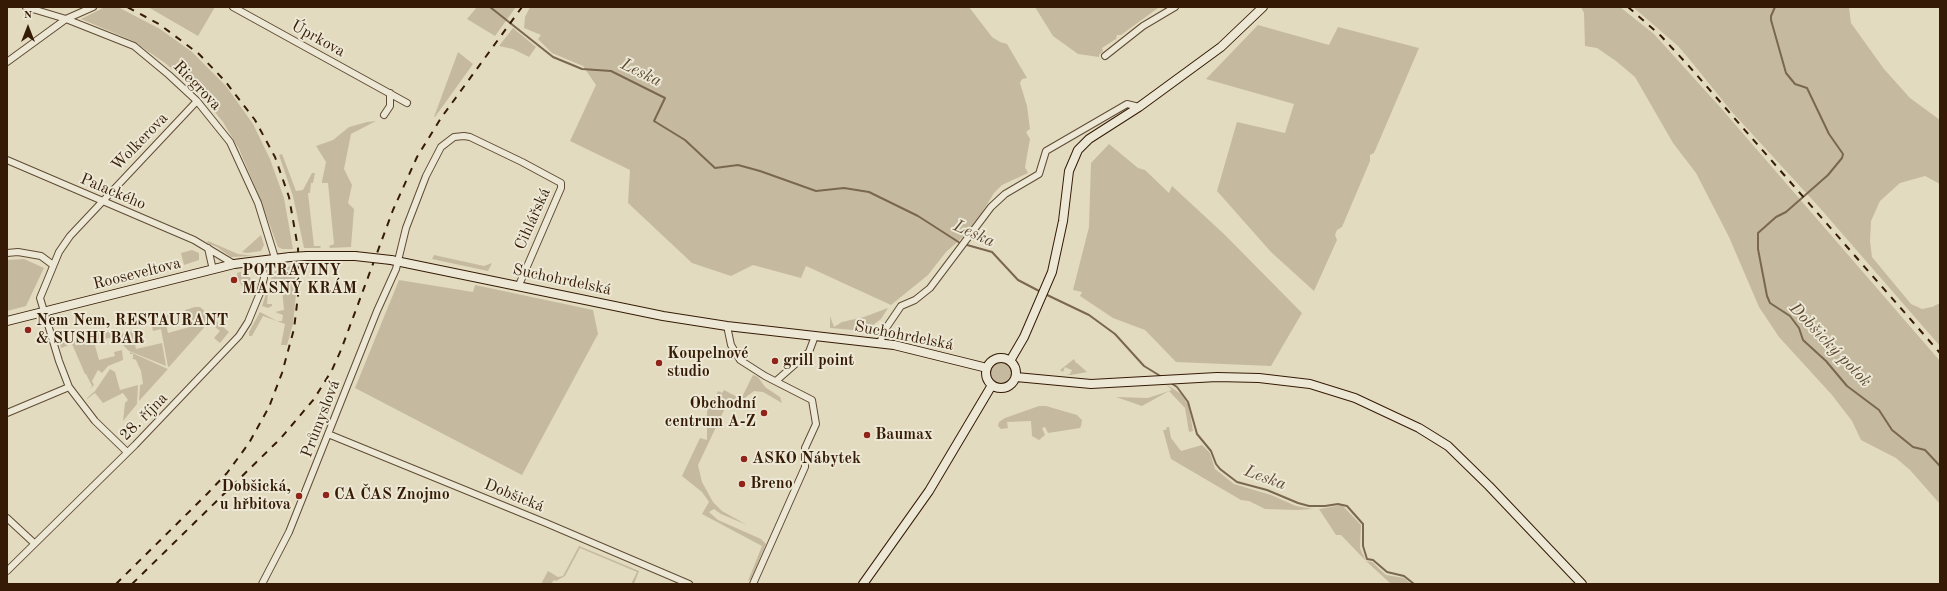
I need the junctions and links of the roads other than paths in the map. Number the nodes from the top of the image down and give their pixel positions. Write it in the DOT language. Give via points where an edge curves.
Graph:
graph roads {
  1 [pos="26,7"];
  2 [pos="93,7"];
  3 [pos="233,7"];
  4 [pos="1175,7"];
  5 [pos="1263,7"];
  6 [pos="66,19"];
  7 [pos="1105,56"];
  8 [pos="7,62"];
  9 [pos="390,93"];
  10 [pos="197,101"];
  11 [pos="407,103"];
  12 [pos="1139,106"];
  13 [pos="384,115"];
  14 [pos="7,160"];
  15 [pos="562,184"];
  16 [pos="101,201"];
  17 [pos="208,248"];
  18 [pos="7,253"];
  19 [pos="355,256"];
  20 [pos="275,258"];
  21 [pos="263,260"];
  22 [pos="394,260"];
  23 [pos="234,264"];
  24 [pos="53,265"];
  25 [pos="213,270"];
  26 [pos="519,285"];
  27 [pos="44,312"];
  28 [pos="7,321"];
  29 [pos="727,326"];
  30 [pos="815,336"];
  31 [pos="880,343"];
  32 [pos="1010,361"];
  33 [pos="987,368"];
  34 [pos="1016,377"];
  35 [pos="776,381"];
  36 [pos="992,385"];
  37 [pos="69,387"];
  38 [pos="7,413"];
  39 [pos="328,434"];
  40 [pos="128,452"];
  41 [pos="7,518"];
  42 [pos="34,543"];
  43 [pos="7,571"];
  44 [pos="262,584"];
  45 [pos="689,584"];
  46 [pos="753,584"];
  47 [pos="863,584"];
  48 [pos="1582,584"];
  1 -- 6 [label="street, Riegrova"];
  2 -- 6 [label="street"];
  3 -- 9 [label="street, Úprkova"];
  4 -- 7 [label="street" via="1143,26"];
  5 -- 12 [label="main road" via="1221,47"];
  6 -- 8 [label="street"];
  6 -- 10 [label="street, Riegrova" via="134,46"];
  9 -- 11 [label="street, Úprkova"];
  9 -- 13 [label="street" via="390,106"];
  10 -- 16 [label="street, Wolkerova"];
  10 -- 20 [label="street, Riegrova" via="230,142 258,203"];
  12 -- 31 [label="street" via="1127,104 1046,150 1039,174 1006,194 991,207 930,288 915,300 901,306 884,331"];
  12 -- 32 [label="main road" via="1089,139 1078,150 1069,171 1052,272 1034,316"];
  14 -- 16 [label="street, Palackého"];
  15 -- 22 [label="street, Průmyslová" via="476,140 457,136 446,142 437,153"];
  15 -- 26 [label="street, Cihlářská"];
  16 -- 17 [label="street, Palackého"];
  16 -- 24 [label="street, Wolkerova" via="70,236"];
  17 -- 23 [label="street, Palackého"];
  17 -- 25 [label="street"];
  18 -- 24 [label="street" via="40,256"];
  19 -- 20 [label="main road, Rooseveltova, bridge"];
  19 -- 22 [label="main road, Suchohrdelská, bridge"];
  20 -- 21 [label="main road, Rooseveltova"];
  21 -- 23 [label="main road, Rooseveltova"];
  21 -- 40 [label="street, 28. října" via="264,278 260,293 239,336"];
  22 -- 26 [label="main road, Suchohrdelská"];
  22 -- 39 [label="street, Průmyslová"];
  23 -- 25 [label="main road, Rooseveltova"];
  24 -- 27 [label="street, Wolkerova" via="41,293 40,303"];
  25 -- 27 [label="main road, Rooseveltova"];
  26 -- 29 [label="main road, Suchohrdelská" via="612,306"];
  27 -- 28 [label="main road, Rooseveltova"];
  27 -- 37 [label="street, Wolkerova"];
  29 -- 30 [label="main road, Suchohrdelská"];
  29 -- 35 [label="street" via="731,345 740,360"];
  30 -- 31 [label="main road, Suchohrdelská"];
  30 -- 35 [label="street" via="809,352"];
  31 -- 33 [label="main road, Suchohrdelská"];
  32 -- 33 [label="main road" via="997,359"];
  32 -- 34 [label="main road" via="1016,368"];
  33 -- 36 [label="main road" via="987,378"];
  34 -- 36 [label="main road" via="1008,387"];
  34 -- 48 [label="main road" via="1074,383 1259,378 1310,384 1354,398 1419,428 1460,456"];
  35 -- 46 [label="street" via="812,400 816,424 805,448 805,467"];
  36 -- 47 [label="main road" via="929,491"];
  37 -- 38 [label="street"];
  37 -- 40 [label="street, Wolkerova" via="95,421"];
  39 -- 44 [label="street, Průmyslová" via="289,532"];
  39 -- 45 [label="street, Dobšická"];
  40 -- 42 [label="street, 28. října"];
  41 -- 42 [label="street"];
  42 -- 43 [label="street, 28. října"];
}
